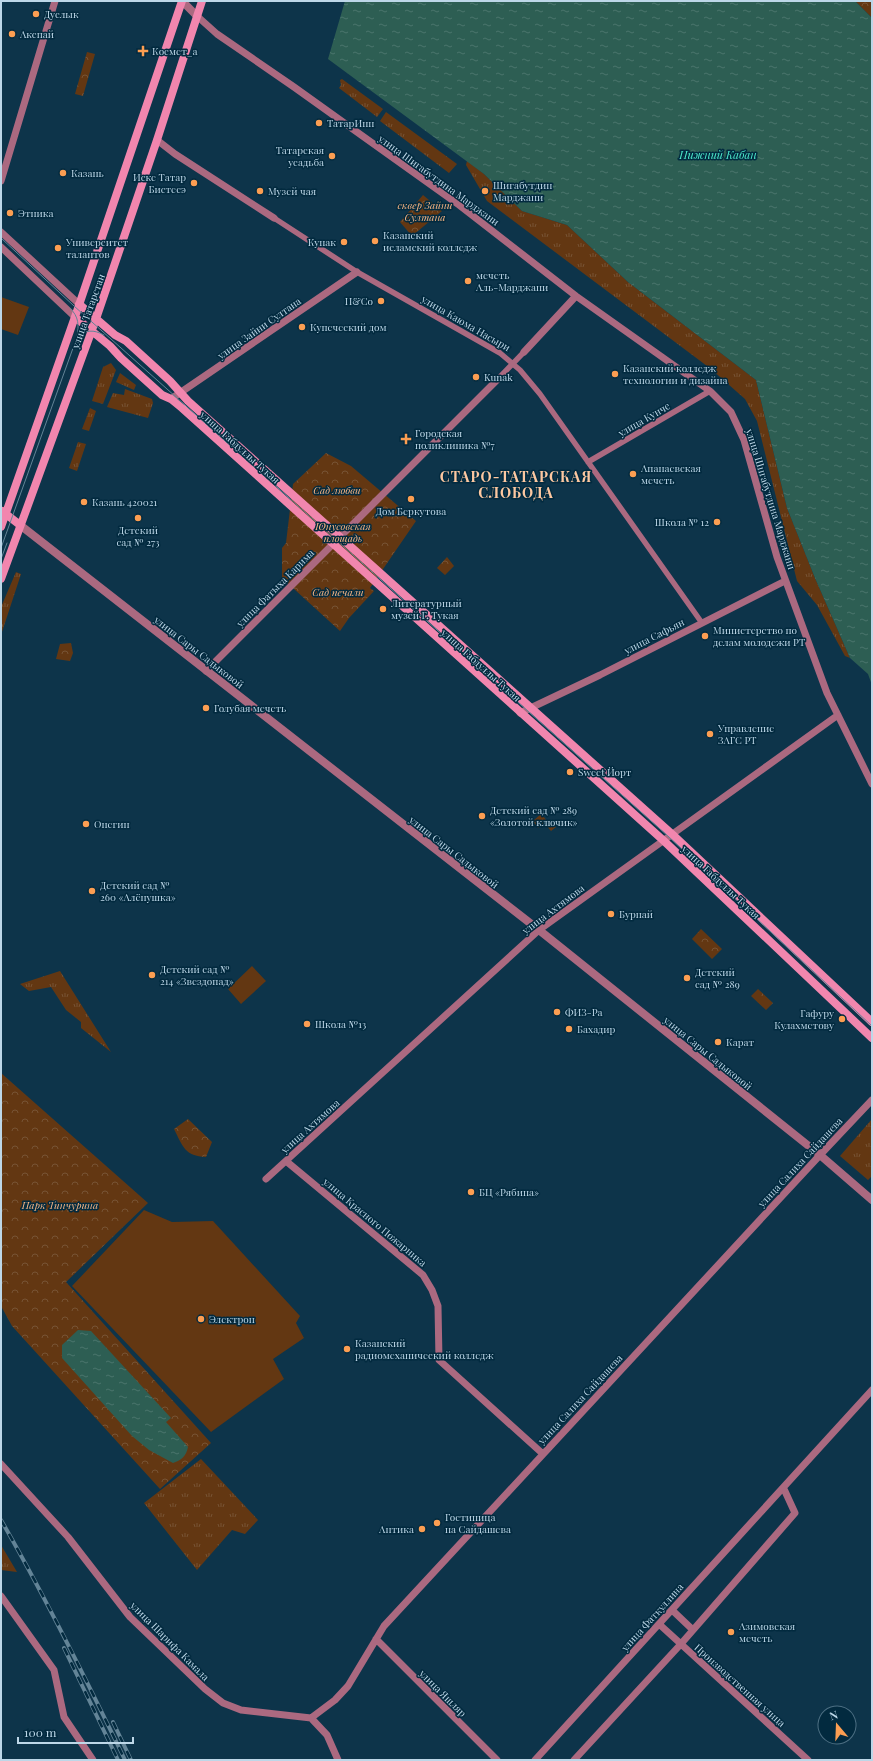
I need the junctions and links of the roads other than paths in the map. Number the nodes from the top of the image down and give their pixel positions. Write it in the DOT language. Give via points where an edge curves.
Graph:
graph roads {
  1 [pos="55,1"];
  2 [pos="182,1"];
  3 [pos="202,1"];
  4 [pos="197,16"];
  5 [pos="157,140"];
  6 [pos="1,181"];
  7 [pos="274,218"];
  8 [pos="1,232"];
  9 [pos="1,247"];
  10 [pos="357,272"];
  11 [pos="576,296"];
  12 [pos="80,304"];
  13 [pos="75,317"];
  14 [pos="96,319"];
  15 [pos="92,330"];
  16 [pos="524,352"];
  17 [pos="513,363"];
  18 [pos="498,379"];
  19 [pos="710,391"];
  20 [pos="180,393"];
  21 [pos="171,399"];
  22 [pos="588,462"];
  23 [pos="3,512"];
  24 [pos="20,524"];
  25 [pos="1,527"];
  26 [pos="340,537"];
  27 [pos="332,543"];
  28 [pos="1,579"];
  29 [pos="785,581"];
  30 [pos="702,624"];
  31 [pos="206,671"];
  32 [pos="531,708"];
  33 [pos="520,714"];
  34 [pos="838,715"];
  35 [pos="872,784"];
  36 [pos="673,835"];
  37 [pos="664,841"];
  38 [pos="539,930"];
  39 [pos="872,1022"];
  40 [pos="872,1038"];
  41 [pos="872,1100"];
  42 [pos="820,1155"];
  43 [pos="286,1161"];
  44 [pos="266,1179"];
  45 [pos="872,1200"];
  46 [pos="872,1390"];
  47 [pos="543,1454"];
  48 [pos="1,1464"];
  49 [pos="784,1489"];
  50 [pos="1,1596"];
  51 [pos="672,1610"];
  52 [pos="659,1624"];
  53 [pos="693,1630"];
  54 [pos="376,1639"];
  55 [pos="680,1645"];
  56 [pos="311,1718"];
  57 [pos="93,1760"];
  58 [pos="338,1760"];
  59 [pos="497,1760"];
  60 [pos="535,1760"];
  61 [pos="574,1760"];
  62 [pos="808,1760"];
  1 -- 6 [label="street"];
  2 -- 4 [label="street"];
  2 -- 12 [label="main road, улица Татарстан"];
  3 -- 4 [label="main road, улица Татарстан"];
  4 -- 5 [label="main road, улица Татарстан"];
  4 -- 11 [label="street, улица Шигабутдина Марджани" via="217,34 459,205"];
  5 -- 7 [label="street, улица Каюма Насыри" via="174,154"];
  5 -- 14 [label="main road, улица Татарстан"];
  7 -- 10 [label="street, улица Каюма Насыри"];
  8 -- 12 [label="street, улица Габдуллы Тукая"];
  9 -- 13 [label="street, улица Габдуллы Тукая"];
  10 -- 17 [label="street, улица Каюма Насыри" via="500,353"];
  10 -- 20 [label="street, улица Зайни Султана"];
  11 -- 16 [label="street, улица Фатыха Карима"];
  11 -- 19 [label="street, улица Шигабутдина Марджани"];
  12 -- 13 [label="main road, улица Татарстан"];
  12 -- 14 [label="main road, улица Габдуллы Тукая"];
  13 -- 15 [label="main road, улица Габдуллы Тукая"];
  13 -- 23 [label="main road, улица Татарстан"];
  14 -- 15 [label="main road, улица Татарстан"];
  14 -- 20 [label="main road, улица Габдуллы Тукая" via="131,346"];
  15 -- 21 [label="main road, улица Габдуллы Тукая" via="162,395"];
  15 -- 24 [label="main road, улица Татарстан"];
  16 -- 17 [label="street, улица Фатыха Карима"];
  17 -- 18 [label="street, улица Фатыха Карима"];
  17 -- 22 [label="street, улица Каюма Насыри" via="540,394"];
  18 -- 26 [label="street, улица Фатыха Карима"];
  19 -- 22 [label="street, улица Кунче"];
  19 -- 29 [label="street, улица Шигабутдина Марджани" via="731,412 739,427"];
  20 -- 21 [label="street, улица Зайни Султана"];
  20 -- 26 [label="main road, улица Габдуллы Тукая"];
  21 -- 27 [label="main road, улица Габдуллы Тукая"];
  22 -- 30 [label="street, улица Каюма Насыри"];
  23 -- 24 [label="main road"];
  23 -- 25 [label="main road, улица Татарстан"];
  24 -- 28 [label="main road, улица Татарстан"];
  24 -- 31 [label="street, улица Сары Садыковой"];
  26 -- 27 [label="street, улица Фатыха Карима"];
  26 -- 32 [label="main road, улица Габдуллы Тукая"];
  27 -- 31 [label="street, улица Фатыха Карима"];
  27 -- 33 [label="main road, улица Габдуллы Тукая"];
  29 -- 30 [label="street, улица Сафьян"];
  29 -- 34 [label="street, улица Шигабутдина Марджани" via="827,693"];
  30 -- 32 [label="street, улица Сафьян"];
  31 -- 38 [label="street, улица Сары Садыковой"];
  32 -- 33 [label="street, улица Сафьян"];
  32 -- 36 [label="main road, улица Габдуллы Тукая"];
  33 -- 37 [label="main road, улица Габдуллы Тукая"];
  34 -- 35 [label="street, улица Шигабутдина Марджани"];
  34 -- 36 [label="street, улица Ахтямова"];
  36 -- 37 [label="street, улица Ахтямова"];
  36 -- 39 [label="main road, улица Габдуллы Тукая"];
  37 -- 38 [label="street, улица Ахтямова"];
  37 -- 40 [label="main road, улица Габдуллы Тукая"];
  38 -- 42 [label="street, улица Сары Садыковой"];
  38 -- 43 [label="street, улица Ахтямова"];
  41 -- 42 [label="street, улица Салиха Сайдашева"];
  42 -- 45 [label="street, улица Сары Садыковой"];
  42 -- 47 [label="street, улица Салиха Сайдашева"];
  43 -- 44 [label="street, улица Ахтямова"];
  43 -- 47 [label="street, улица Красного Пожарника" via="423,1275 438,1306 439,1360"];
  46 -- 49 [label="street, улица Фаткуллина"];
  47 -- 54 [label="street, улица Салиха Сайдашева" via="388,1622"];
  48 -- 56 [label="street, улица Шарифа Камала" via="68,1537 130,1617 205,1689 223,1703 241,1710"];
  49 -- 51 [label="street, улица Фаткуллина"];
  49 -- 53 [label="street" via="795,1513"];
  50 -- 57 [label="street" via="54,1670 64,1717"];
  51 -- 52 [label="street, улица Фаткуллина"];
  51 -- 53 [label="street"];
  52 -- 55 [label="street, Производственная улица"];
  52 -- 60 [label="street, улица Фаткуллина"];
  53 -- 55 [label="street"];
  54 -- 56 [label="street, улица Салиха Сайдашева" via="342,1694"];
  54 -- 59 [label="street, улица Яшляр"];
  55 -- 61 [label="street"];
  55 -- 62 [label="street, Производственная улица"];
  56 -- 58 [label="street" via="327,1735"];
}
